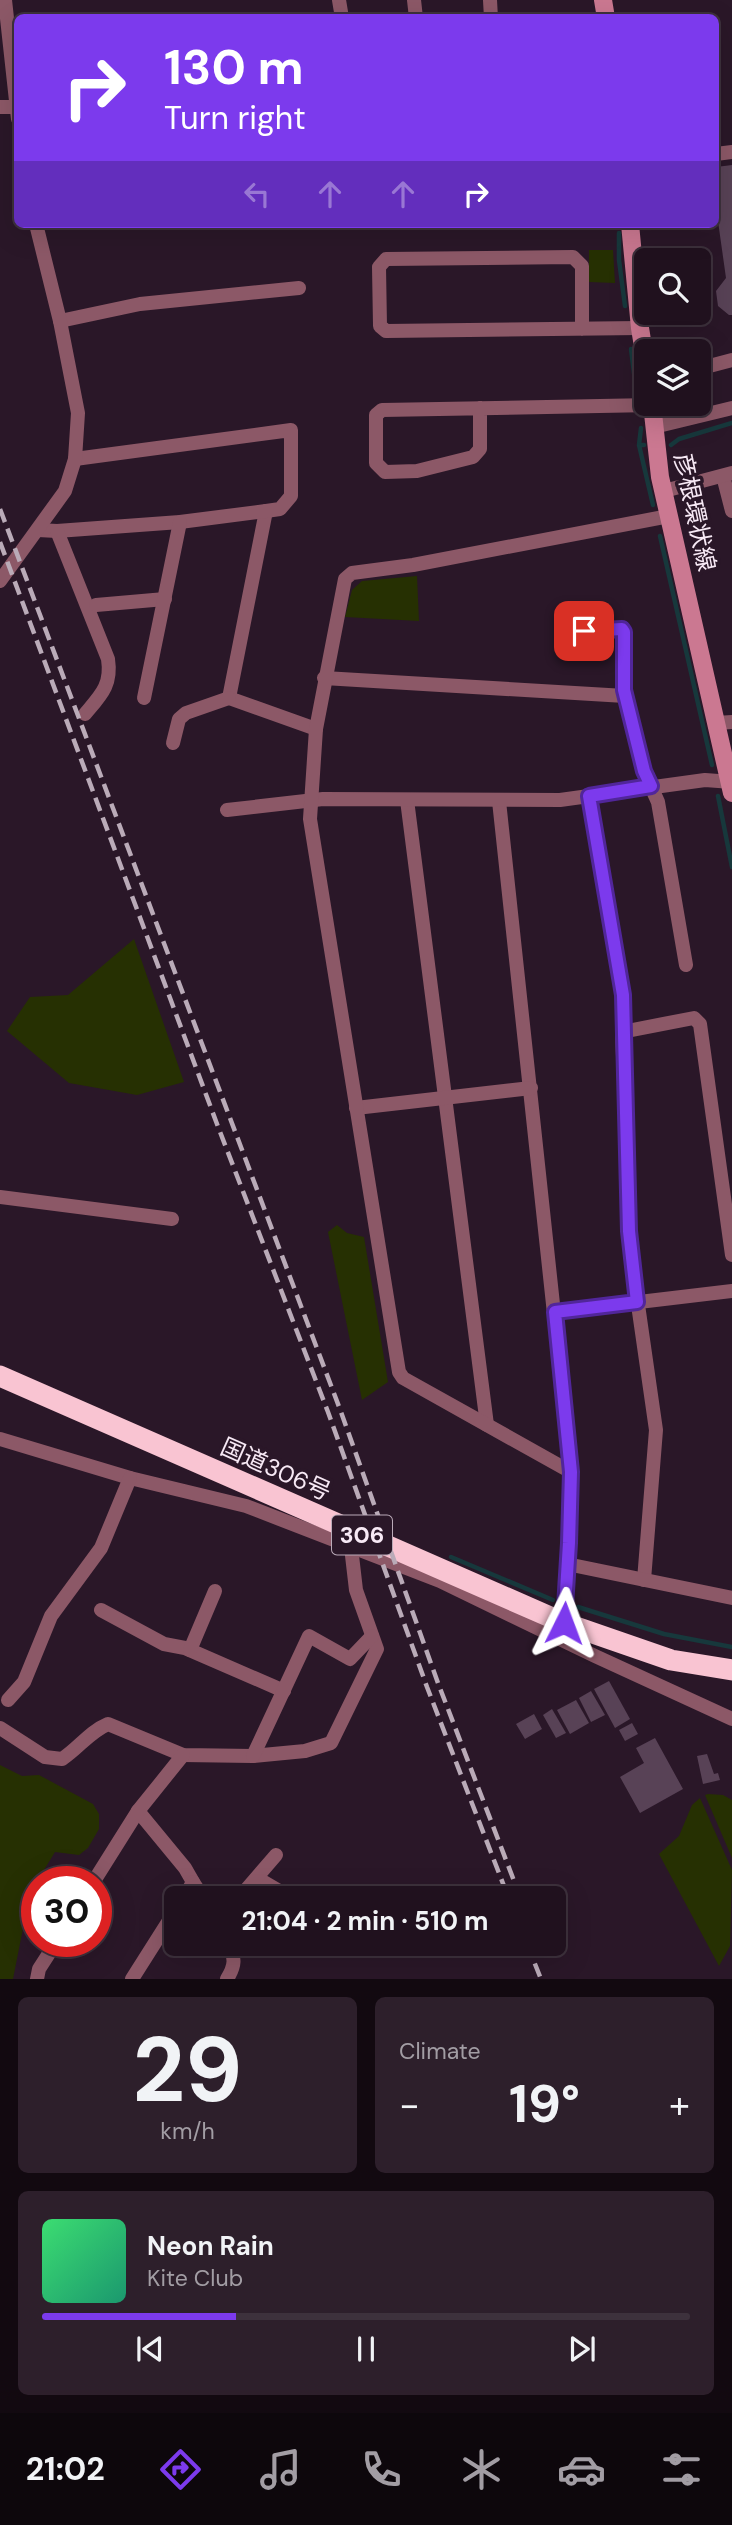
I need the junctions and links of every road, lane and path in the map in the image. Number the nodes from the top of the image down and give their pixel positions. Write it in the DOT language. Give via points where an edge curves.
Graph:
graph roads {
  1 [pos="5,0"];
  2 [pos="5,52"];
  3 [pos="14,102"];
  4 [pos="37,228"];
  5 [pos="630,228"];
  6 [pos="299,288"];
  7 [pos="60,321"];
  8 [pos="640,328"];
  9 [pos="582,329"];
  10 [pos="642,339"];
  11 [pos="732,360"];
  12 [pos="711,366"];
  13 [pos="634,405"];
  14 [pos="480,408"];
  15 [pos="732,408"];
  16 [pos="653,416"];
  17 [pos="655,435"];
  18 [pos="75,459"];
  19 [pos="727,474"];
  20 [pos="662,484"];
  21 [pos="266,511"];
  22 [pos="732,511"];
  23 [pos="669,516"];
  24 [pos="180,522"];
  25 [pos="38,530"];
  26 [pos="57,531"];
  27 [pos="0,581"];
  28 [pos="165,599"];
  29 [pos="96,605"];
  30 [pos="565,633"];
  31 [pos="324,678"];
  32 [pos="625,696"];
  33 [pos="144,698"];
  34 [pos="229,698"];
  35 [pos="85,714"];
  36 [pos="724,723"];
  37 [pos="316,729"];
  38 [pos="173,743"];
  39 [pos="651,786"];
  40 [pos="731,786"];
  41 [pos="589,796"];
  42 [pos="407,800"];
  43 [pos="310,801"];
  44 [pos="499,801"];
  45 [pos="227,810"];
  46 [pos="686,965"];
  47 [pos="622,1032"];
  48 [pos="531,1088"];
  49 [pos="445,1098"];
  50 [pos="356,1108"];
  51 [pos="0,1196"];
  52 [pos="172,1219"];
  53 [pos="732,1255"];
  54 [pos="732,1291"];
  55 [pos="637,1302"];
  56 [pos="555,1312"];
  57 [pos="0,1376"];
  58 [pos="487,1425"];
  59 [pos="0,1439"];
  60 [pos="571,1472"];
  61 [pos="130,1478"];
  62 [pos="351,1547"];
  63 [pos="568,1564"];
  64 [pos="644,1580"];
  65 [pos="215,1591"];
  66 [pos="732,1598"];
  67 [pos="101,1610"];
  68 [pos="564,1623"];
  69 [pos="372,1636"];
  70 [pos="190,1650"];
  71 [pos="732,1670"];
  72 [pos="284,1691"];
  73 [pos="8,1700"];
  74 [pos="732,1719"];
  75 [pos="0,1728"];
  76 [pos="183,1755"];
  77 [pos="253,1756"];
  78 [pos="138,1811"];
  79 [pos="276,1855"];
  80 [pos="103,1866"];
  81 [pos="257,1878"];
  82 [pos="193,1882"];
  83 [pos="191,1886"];
  84 [pos="196,1886"];
  85 [pos="250,1886"];
  86 [pos="271,1886"];
  87 [pos="164,1929"];
  88 [pos="234,1956"];
  89 [pos="47,1957"];
  90 [pos="37,1979"];
  91 [pos="132,1979"];
  92 [pos="226,1979"];
  1 -- 2 [label="street"];
  2 -- 3 [label="street"];
  4 -- 7 [label="street"];
  5 -- 8 [label="main road"];
  6 -- 7 [label="street" via="140,304"];
  7 -- 18 [label="street" via="78,413"];
  8 -- 9 [label="street"];
  8 -- 10 [label="main road"];
  9 -- 9 [label="street" via="386,331 380,326 379,267 386,259 573,257 582,266"];
  11 -- 12 [label="street"];
  13 -- 14 [label="street"];
  14 -- 14 [label="street" via="382,410 376,415 376,463 385,472 417,471 472,457 480,449"];
  15 -- 17 [label="street"];
  16 -- 17 [label="main road, 彦根環状線"];
  17 -- 20 [label="main road, 彦根環状線"];
  18 -- 21 [label="street" via="291,430 291,496 281,509"];
  18 -- 25 [label="street" via="65,491"];
  19 -- 20 [label="street"];
  19 -- 22 [label="street"];
  20 -- 23 [label="main road, 彦根環状線"];
  21 -- 24 [label="street"];
  21 -- 34 [label="street"];
  23 -- 31 [label="street" via="352,573 345,579"];
  23 -- 36 [label="main road, 彦根環状線"];
  24 -- 26 [label="street"];
  24 -- 28 [label="street"];
  25 -- 26 [label="street"];
  25 -- 27 [label="street"];
  26 -- 35 [label="street" via="108,659 110,675 105,688"];
  28 -- 29 [label="street"];
  28 -- 33 [label="street"];
  30 -- 32 [label="street" via="622,629"];
  31 -- 32 [label="street"];
  31 -- 37 [label="street"];
  32 -- 39 [label="street"];
  34 -- 37 [label="street"];
  34 -- 38 [label="street" via="186,713 179,719"];
  36 -- 40 [label="main road, 彦根環状線"];
  37 -- 43 [label="street"];
  39 -- 40 [label="street" via="705,780"];
  39 -- 41 [label="street"];
  39 -- 46 [label="street" via="658,802"];
  41 -- 44 [label="street"];
  41 -- 47 [label="street" via="623,995"];
  42 -- 43 [label="street"];
  42 -- 44 [label="street"];
  42 -- 49 [label="street"];
  43 -- 45 [label="street"];
  43 -- 50 [label="street"];
  44 -- 48 [label="street"];
  47 -- 53 [label="street" via="694,1018 700,1024"];
  47 -- 55 [label="street"];
  48 -- 49 [label="street"];
  48 -- 56 [label="street"];
  49 -- 50 [label="street"];
  49 -- 58 [label="street"];
  50 -- 58 [label="street" via="399,1372"];
  51 -- 52 [label="street"];
  54 -- 55 [label="street"];
  55 -- 56 [label="street"];
  55 -- 64 [label="street" via="656,1430"];
  56 -- 60 [label="street"];
  57 -- 68 [label="highway, 国道306号 / 306"];
  58 -- 60 [label="street"];
  59 -- 61 [label="street"];
  60 -- 63 [label="street"];
  61 -- 62 [label="street" via="246,1506"];
  61 -- 73 [label="street" via="101,1548 51,1616 24,1682"];
  62 -- 69 [label="street" via="356,1590"];
  62 -- 74 [label="street" via="450,1585"];
  63 -- 64 [label="street"];
  63 -- 68 [label="street"];
  64 -- 66 [label="street"];
  65 -- 70 [label="street"];
  67 -- 70 [label="street" via="164,1644"];
  68 -- 71 [label="highway, 国道306号 / 306" via="671,1660"];
  69 -- 72 [label="street" via="350,1659 309,1636"];
  69 -- 77 [label="street" via="377,1648 331,1743 305,1751"];
  70 -- 72 [label="street"];
  72 -- 77 [label="street"];
  75 -- 76 [label="street" via="45,1757 62,1759 93,1730 108,1724"];
  76 -- 77 [label="street"];
  76 -- 78 [label="street"];
  78 -- 80 [label="street"];
  78 -- 82 [label="street"];
  79 -- 81 [label="street"];
  81 -- 85 [label="street"];
  81 -- 86 [label="street"];
  82 -- 83 [label="street"];
  82 -- 84 [label="street"];
  87 -- 91 [label="street"];
  88 -- 92 [label="street"];
  89 -- 90 [label="street"];
}
